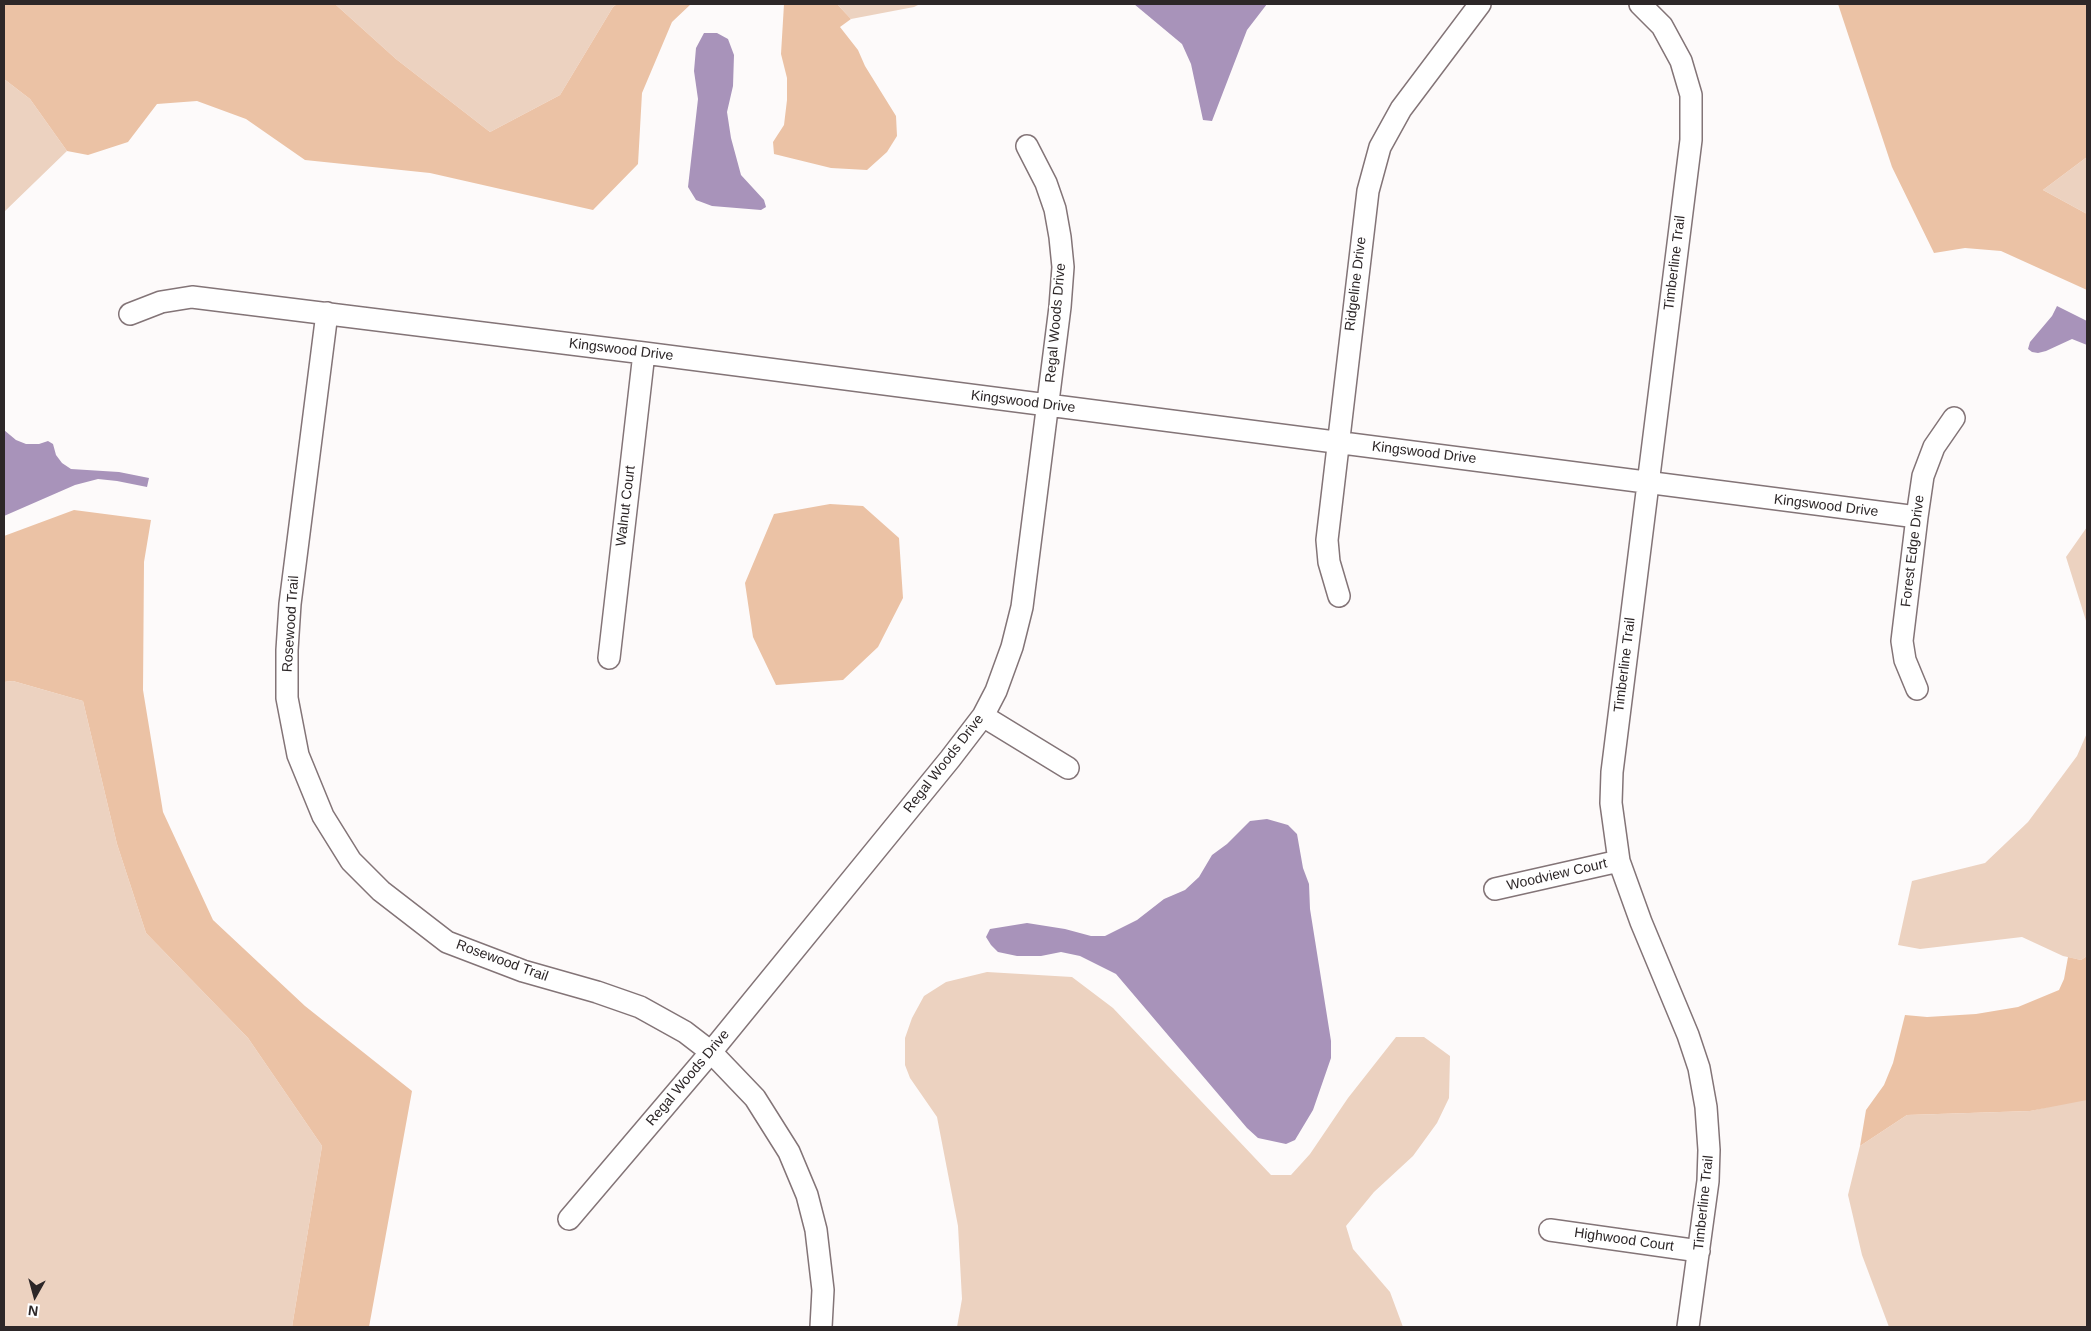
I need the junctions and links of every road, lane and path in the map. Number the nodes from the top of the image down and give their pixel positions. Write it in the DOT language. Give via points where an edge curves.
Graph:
graph roads {
  1 [pos="1480,4"];
  2 [pos="1640,4"];
  3 [pos="1027,146"];
  4 [pos="130,314"];
  5 [pos="327,314"];
  6 [pos="644,353"];
  7 [pos="1048,405"];
  8 [pos="1954,418"];
  9 [pos="1337,442"];
  10 [pos="1648,483"];
  11 [pos="1917,517"];
  12 [pos="1340,596"];
  13 [pos="608,658"];
  14 [pos="1918,689"];
  15 [pos="983,716"];
  16 [pos="1068,768"];
  17 [pos="1619,861"];
  18 [pos="1495,889"];
  19 [pos="710,1052"];
  20 [pos="569,1219"];
  21 [pos="1550,1230"];
  22 [pos="1699,1251"];
  23 [pos="821,1327"];
  24 [pos="1688,1327"];
  1 -- 9 [label="street, Ridgeline Drive" via="1401,109 1380,147 1368,191"];
  2 -- 10 [label="street, Timberline Trail" via="1662,26 1681,61 1691,95 1691,140"];
  3 -- 7 [label="street, Regal Woods Drive" via="1046,183 1054,209 1063,267"];
  4 -- 5 [label="street, Kingswood Drive" via="161,302 192,298"];
  5 -- 6 [label="street, Kingswood Drive"];
  5 -- 19 [label="street, Rosewood Trail" via="291,594 287,650 287,698 298,755 323,816 351,861 381,891 447,942 523,971 640,1008 685,1032"];
  6 -- 7 [label="street, Kingswood Drive"];
  6 -- 13 [label="street, Walnut Court"];
  7 -- 9 [label="street, Kingswood Drive"];
  7 -- 15 [label="street, Regal Woods Drive" via="1022,607 1012,647"];
  8 -- 11 [label="street, Forest Edge Drive" via="1934,447 1923,476"];
  9 -- 10 [label="street, Kingswood Drive"];
  9 -- 12 [label="street, Ridgeline Drive" via="1327,540 1329,562"];
  10 -- 11 [label="street, Kingswood Drive"];
  10 -- 17 [label="street, Timberline Trail" via="1612,772 1611,803"];
  11 -- 14 [label="street, Forest Edge Drive" via="1902,641 1905,660"];
  15 -- 16 [label="street"];
  15 -- 19 [label="street, Regal Woods Drive"];
  17 -- 18 [label="street, Woodview Court"];
  17 -- 22 [label="street, Timberline Trail" via="1699,1068 1709,1150"];
  19 -- 20 [label="street, Regal Woods Drive"];
  19 -- 23 [label="street, Rosewood Trail" via="755,1098 789,1152 816,1230 823,1290"];
  21 -- 22 [label="street, Highwood Court"];
  22 -- 24 [label="street, Timberline Trail"];
}
